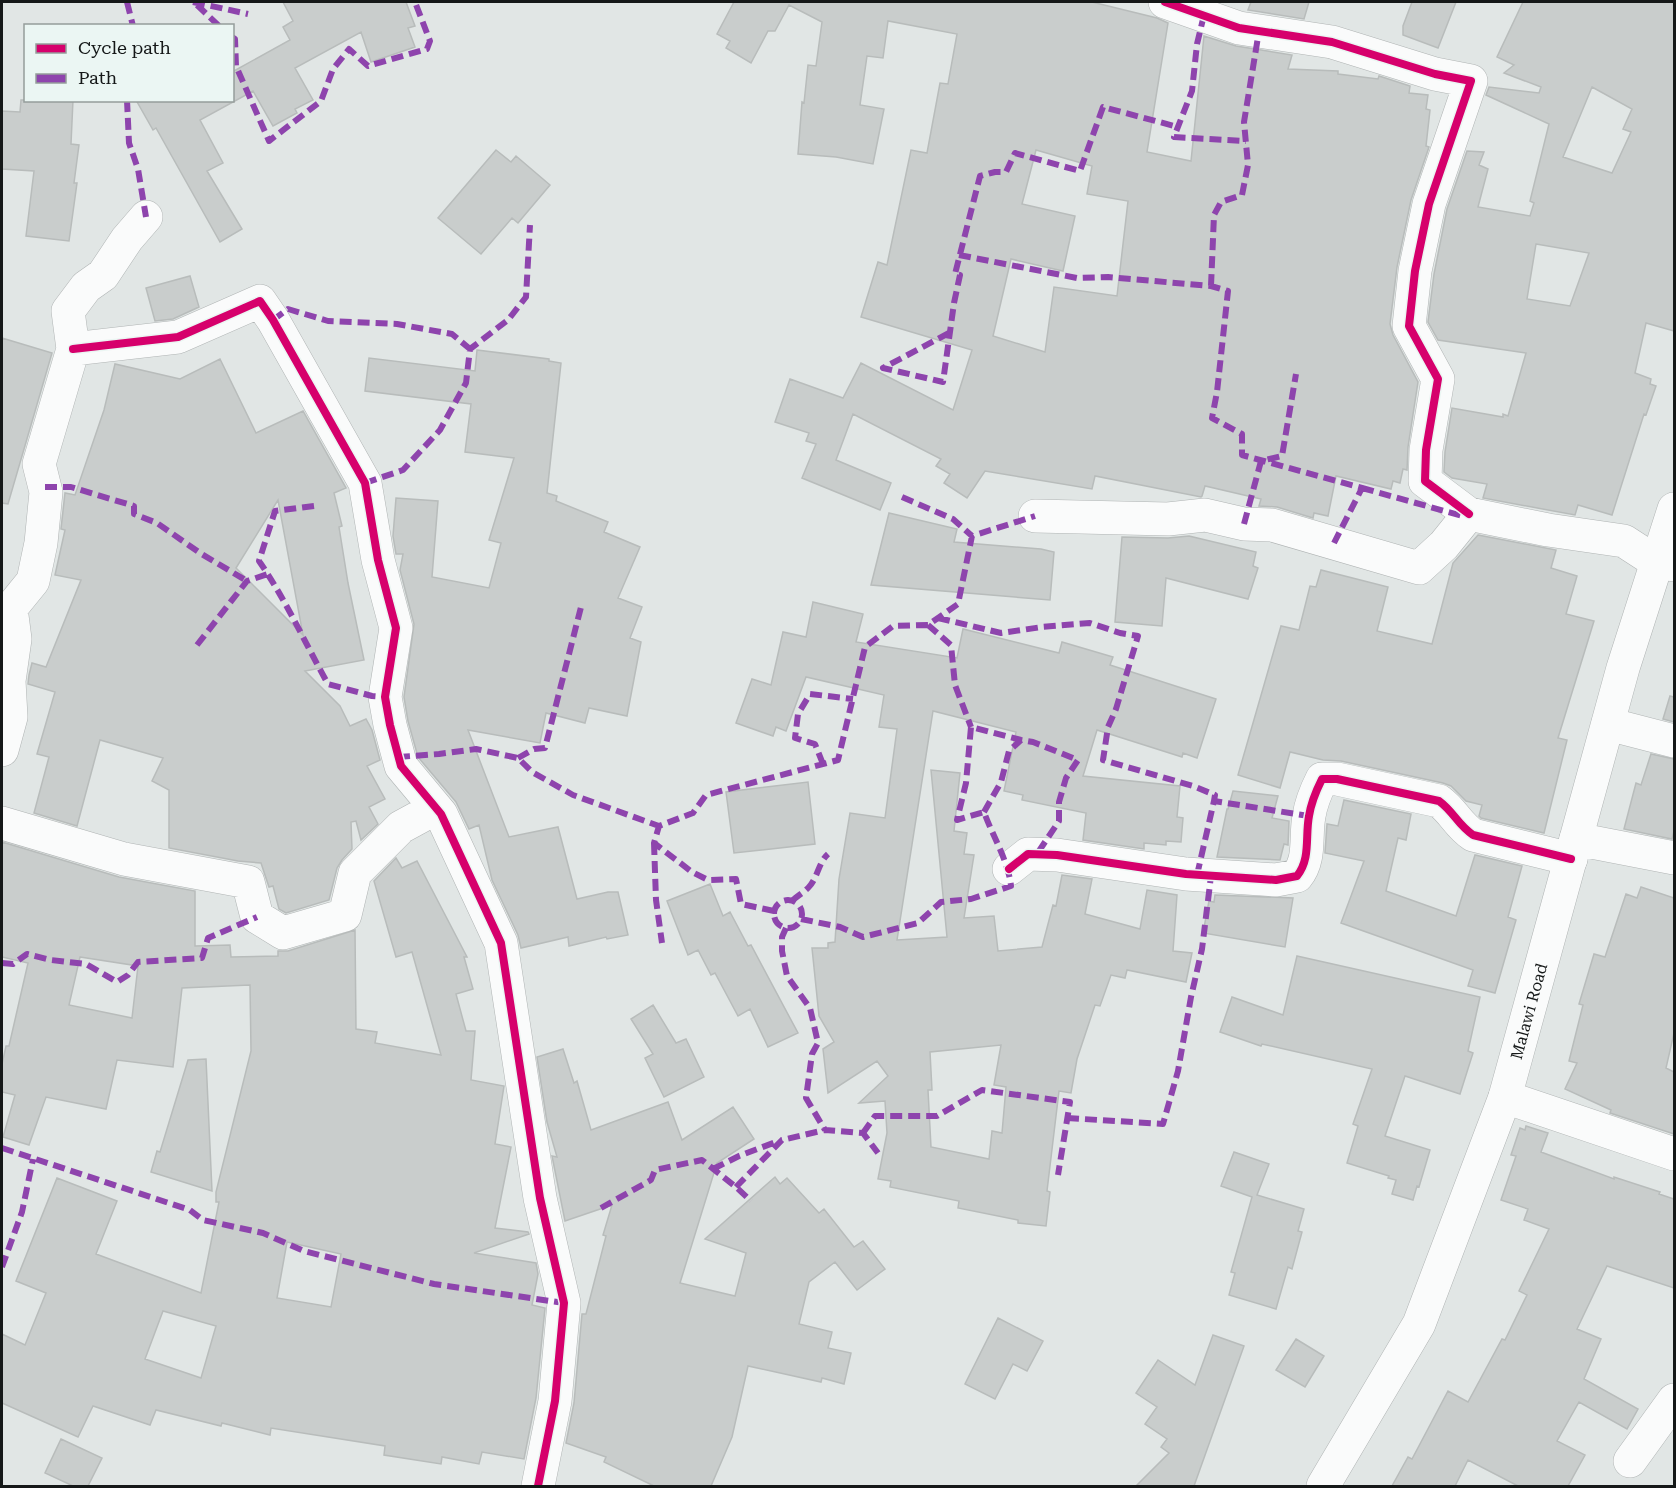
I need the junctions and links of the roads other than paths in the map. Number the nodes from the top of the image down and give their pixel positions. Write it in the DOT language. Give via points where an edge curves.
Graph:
graph roads {
  1 [pos="1165,2"];
  2 [pos="1237,15"];
  3 [pos="146,218"];
  4 [pos="73,349"];
  5 [pos="1674,509"];
  6 [pos="1470,514"];
  7 [pos="1035,516"];
  8 [pos="1666,564"];
  9 [pos="1608,724"];
  10 [pos="1674,741"];
  11 [pos="2,750"];
  12 [pos="436,808"];
  13 [pos="2,823"];
  14 [pos="1574,849"];
  15 [pos="1674,858"];
  16 [pos="1009,869"];
  17 [pos="1505,1097"];
  18 [pos="1674,1154"];
  19 [pos="1674,1400"];
  20 [pos="1630,1461"];
  21 [pos="538,1486"];
  22 [pos="1323,1486"];
  1 -- 2 [label="street"];
  2 -- 6 [label="street" via="1435,74 1471,81 1429,204 1409,326 1438,379 1425,481"];
  3 -- 4 [label="street" via="103,275 86,287 68,311"];
  4 -- 11 [label="street" via="39,464 46,492 33,581 11,608 15,639 9,681 11,717"];
  4 -- 12 [label="street" via="178,337 260,301 365,483 378,560 396,628 385,697 390,725 401,766"];
  5 -- 8 [label="street, Malawi Road"];
  6 -- 7 [label="street" via="1419,568 1272,525 1244,524 1205,515 1168,519"];
  6 -- 8 [label="street" via="1624,541"];
  8 -- 9 [label="street, Malawi Road" via="1623,668"];
  9 -- 10 [label="street"];
  9 -- 14 [label="street, Malawi Road"];
  12 -- 13 [label="street" via="401,827 355,873 345,915 283,933 257,917 248,882 124,859"];
  12 -- 21 [label="street" via="501,943 540,1198 564,1303 555,1401"];
  14 -- 15 [label="street"];
  14 -- 16 [label="street" via="1473,835 1439,801 1322,779 1309,816 1305,866 1297,876 1276,880 1186,874 1036,854 1028,854"];
  14 -- 17 [label="street, Malawi Road"];
  17 -- 18 [label="street"];
  17 -- 22 [label="street, Malawi Road" via="1419,1324"];
  19 -- 20 [label="street"];
}
